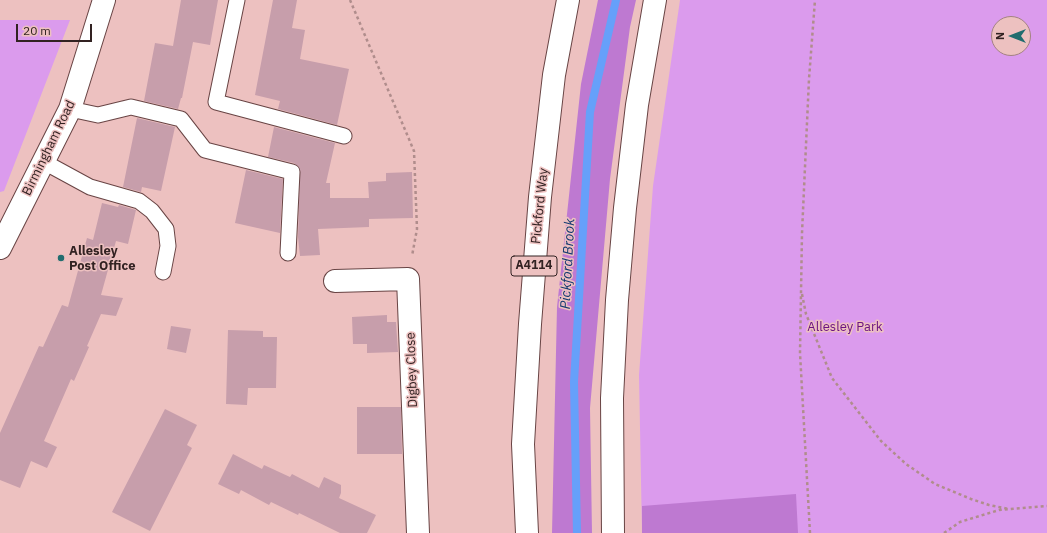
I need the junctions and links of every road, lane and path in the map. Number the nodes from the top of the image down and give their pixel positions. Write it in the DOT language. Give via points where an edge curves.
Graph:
graph roads {
  1 [pos="104,0"];
  2 [pos="238,0"];
  3 [pos="350,0"];
  4 [pos="568,0"];
  5 [pos="655,0"];
  6 [pos="816,0"];
  7 [pos="70,109"];
  8 [pos="344,136"];
  9 [pos="44,162"];
  10 [pos="3,236"];
  11 [pos="288,253"];
  12 [pos="163,272"];
  13 [pos="408,279"];
  14 [pos="335,281"];
  15 [pos="801,288"];
  16 [pos="1047,506"];
  17 [pos="1009,509"];
  18 [pos="418,533"];
  19 [pos="527,533"];
  20 [pos="613,533"];
  21 [pos="810,533"];
  22 [pos="944,533"];
  1 -- 7 [label="main road, Birmingham Road"];
  2 -- 8 [label="lane" via="216,102"];
  3 -- 13 [label="path" via="414,151 417,229"];
  4 -- 19 [label="main road, Pickford Way / A4114" via="554,75 530,316 523,444"];
  5 -- 20 [label="main road" via="636,113 618,293 612,398"];
  6 -- 15 [label="path" via="809,79"];
  7 -- 9 [label="main road, Birmingham Road"];
  7 -- 11 [label="lane" via="98,115 131,107 182,119 205,150 292,172"];
  9 -- 10 [label="main road, Birmingham Road"];
  9 -- 12 [label="lane" via="90,187 139,201 152,211 166,229 168,246"];
  13 -- 14 [label="main road"];
  13 -- 18 [label="main road, Digbey Close"];
  15 -- 17 [label="path" via="806,314 832,378 881,441 906,464 935,484 971,499"];
  15 -- 21 [label="path" via="800,353"];
  16 -- 17 [label="path"];
  17 -- 22 [label="path" via="960,522"];
}
